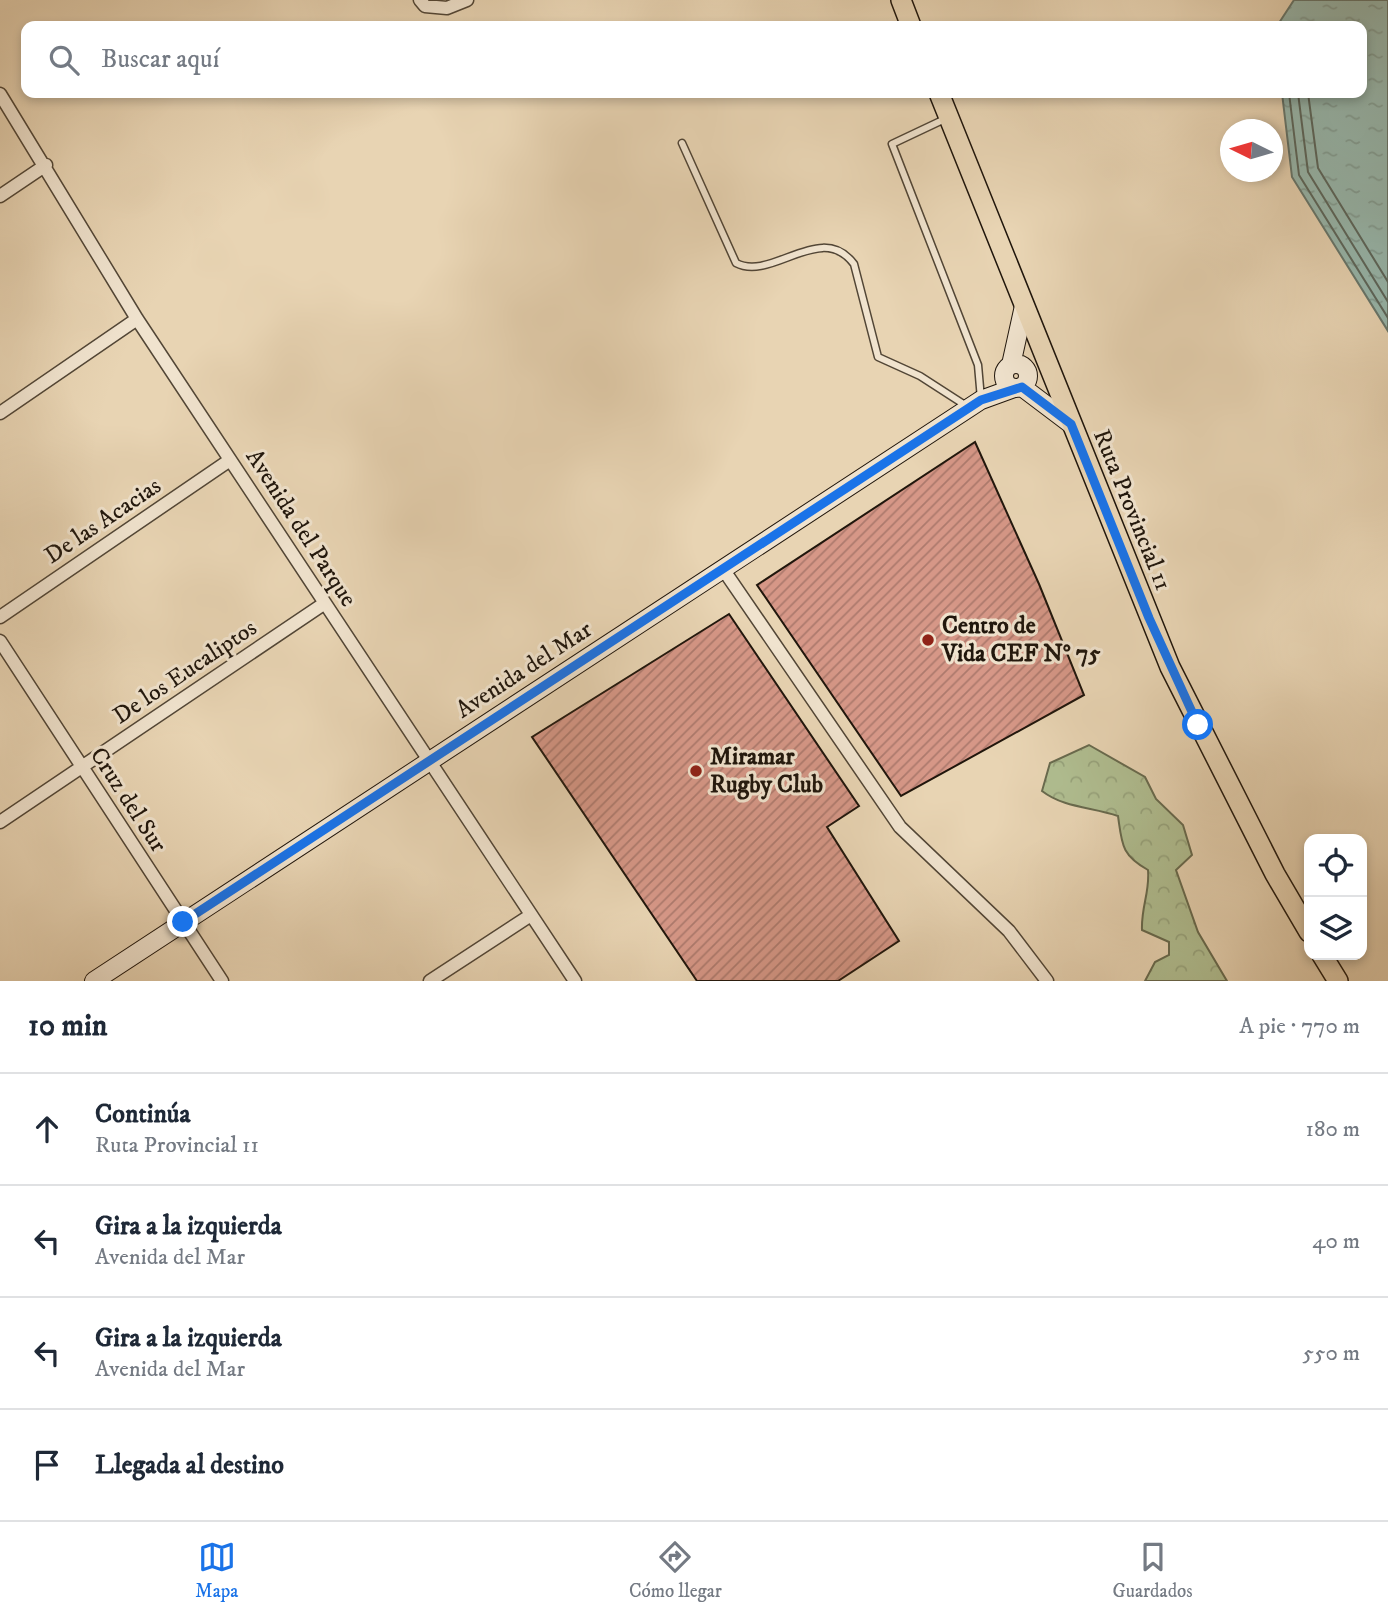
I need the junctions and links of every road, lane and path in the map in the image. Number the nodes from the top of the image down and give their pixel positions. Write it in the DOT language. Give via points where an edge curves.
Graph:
graph roads {
  1 [pos="420,0"];
  2 [pos="467,0"];
  3 [pos="901,0"];
  4 [pos="909,21"];
  5 [pos="0,94"];
  6 [pos="941,98"];
  7 [pos="948,117"];
  8 [pos="682,142"];
  9 [pos="46,165"];
  10 [pos="0,196"];
  11 [pos="1024,306"];
  12 [pos="137,319"];
  13 [pos="1046,361"];
  14 [pos="1018,376"];
  15 [pos="975,404"];
  16 [pos="0,413"];
  17 [pos="1071,424"];
  18 [pos="230,460"];
  19 [pos="723,569"];
  20 [pos="325,603"];
  21 [pos="0,617"];
  22 [pos="0,641"];
  23 [pos="428,762"];
  24 [pos="81,768"];
  25 [pos="0,822"];
  26 [pos="531,915"];
  27 [pos="183,922"];
  28 [pos="1304,923"];
  29 [pos="1325,960"];
  30 [pos="94,981"];
  31 [pos="222,981"];
  32 [pos="430,981"];
  33 [pos="575,981"];
  34 [pos="1047,981"];
  35 [pos="1338,981"];
  1 -- 2 [label="street" via="425,6 447,8"];
  3 -- 4 [label="main road"];
  5 -- 9 [label="street, Avenida del Parque"];
  6 -- 7 [label="main road, Ruta Provincial 11"];
  7 -- 11 [label="main road, Ruta Provincial 11"];
  7 -- 15 [label="lane" via="892,144 978,365"];
  8 -- 15 [label="lane" via="736,263 756,268 808,249 848,256 878,357"];
  9 -- 10 [label="street"];
  9 -- 12 [label="street, Avenida del Parque"];
  11 -- 13 [label="main road, Ruta Provincial 11"];
  11 -- 14 [label="main road, Avenida del Mar"];
  12 -- 16 [label="street"];
  12 -- 18 [label="street, Avenida del Parque"];
  13 -- 14 [label="main road"];
  13 -- 17 [label="main road, Ruta Provincial 11"];
  14 -- 15 [label="main road, Avenida del Mar"];
  14 -- 17 [label="main road"];
  15 -- 19 [label="main road, Avenida del Mar"];
  17 -- 28 [label="main road, Ruta Provincial 11" via="1170,667"];
  18 -- 20 [label="street, Avenida del Parque"];
  18 -- 21 [label="street, De las Acacias"];
  19 -- 23 [label="main road, Avenida del Mar"];
  19 -- 34 [label="street" via="900,827 1009,931"];
  20 -- 23 [label="street, Avenida del Parque"];
  20 -- 24 [label="street, De los Eucaliptos"];
  22 -- 24 [label="street, Cruz del Sur"];
  23 -- 26 [label="street, Avenida del Parque"];
  23 -- 27 [label="main road, Avenida del Mar"];
  24 -- 25 [label="street, De los Eucaliptos"];
  24 -- 27 [label="street, Cruz del Sur"];
  26 -- 32 [label="street"];
  26 -- 33 [label="street, Avenida del Parque"];
  27 -- 30 [label="main road, Avenida del Mar"];
  27 -- 31 [label="street, Cruz del Sur"];
  29 -- 35 [label="main road"];
}
